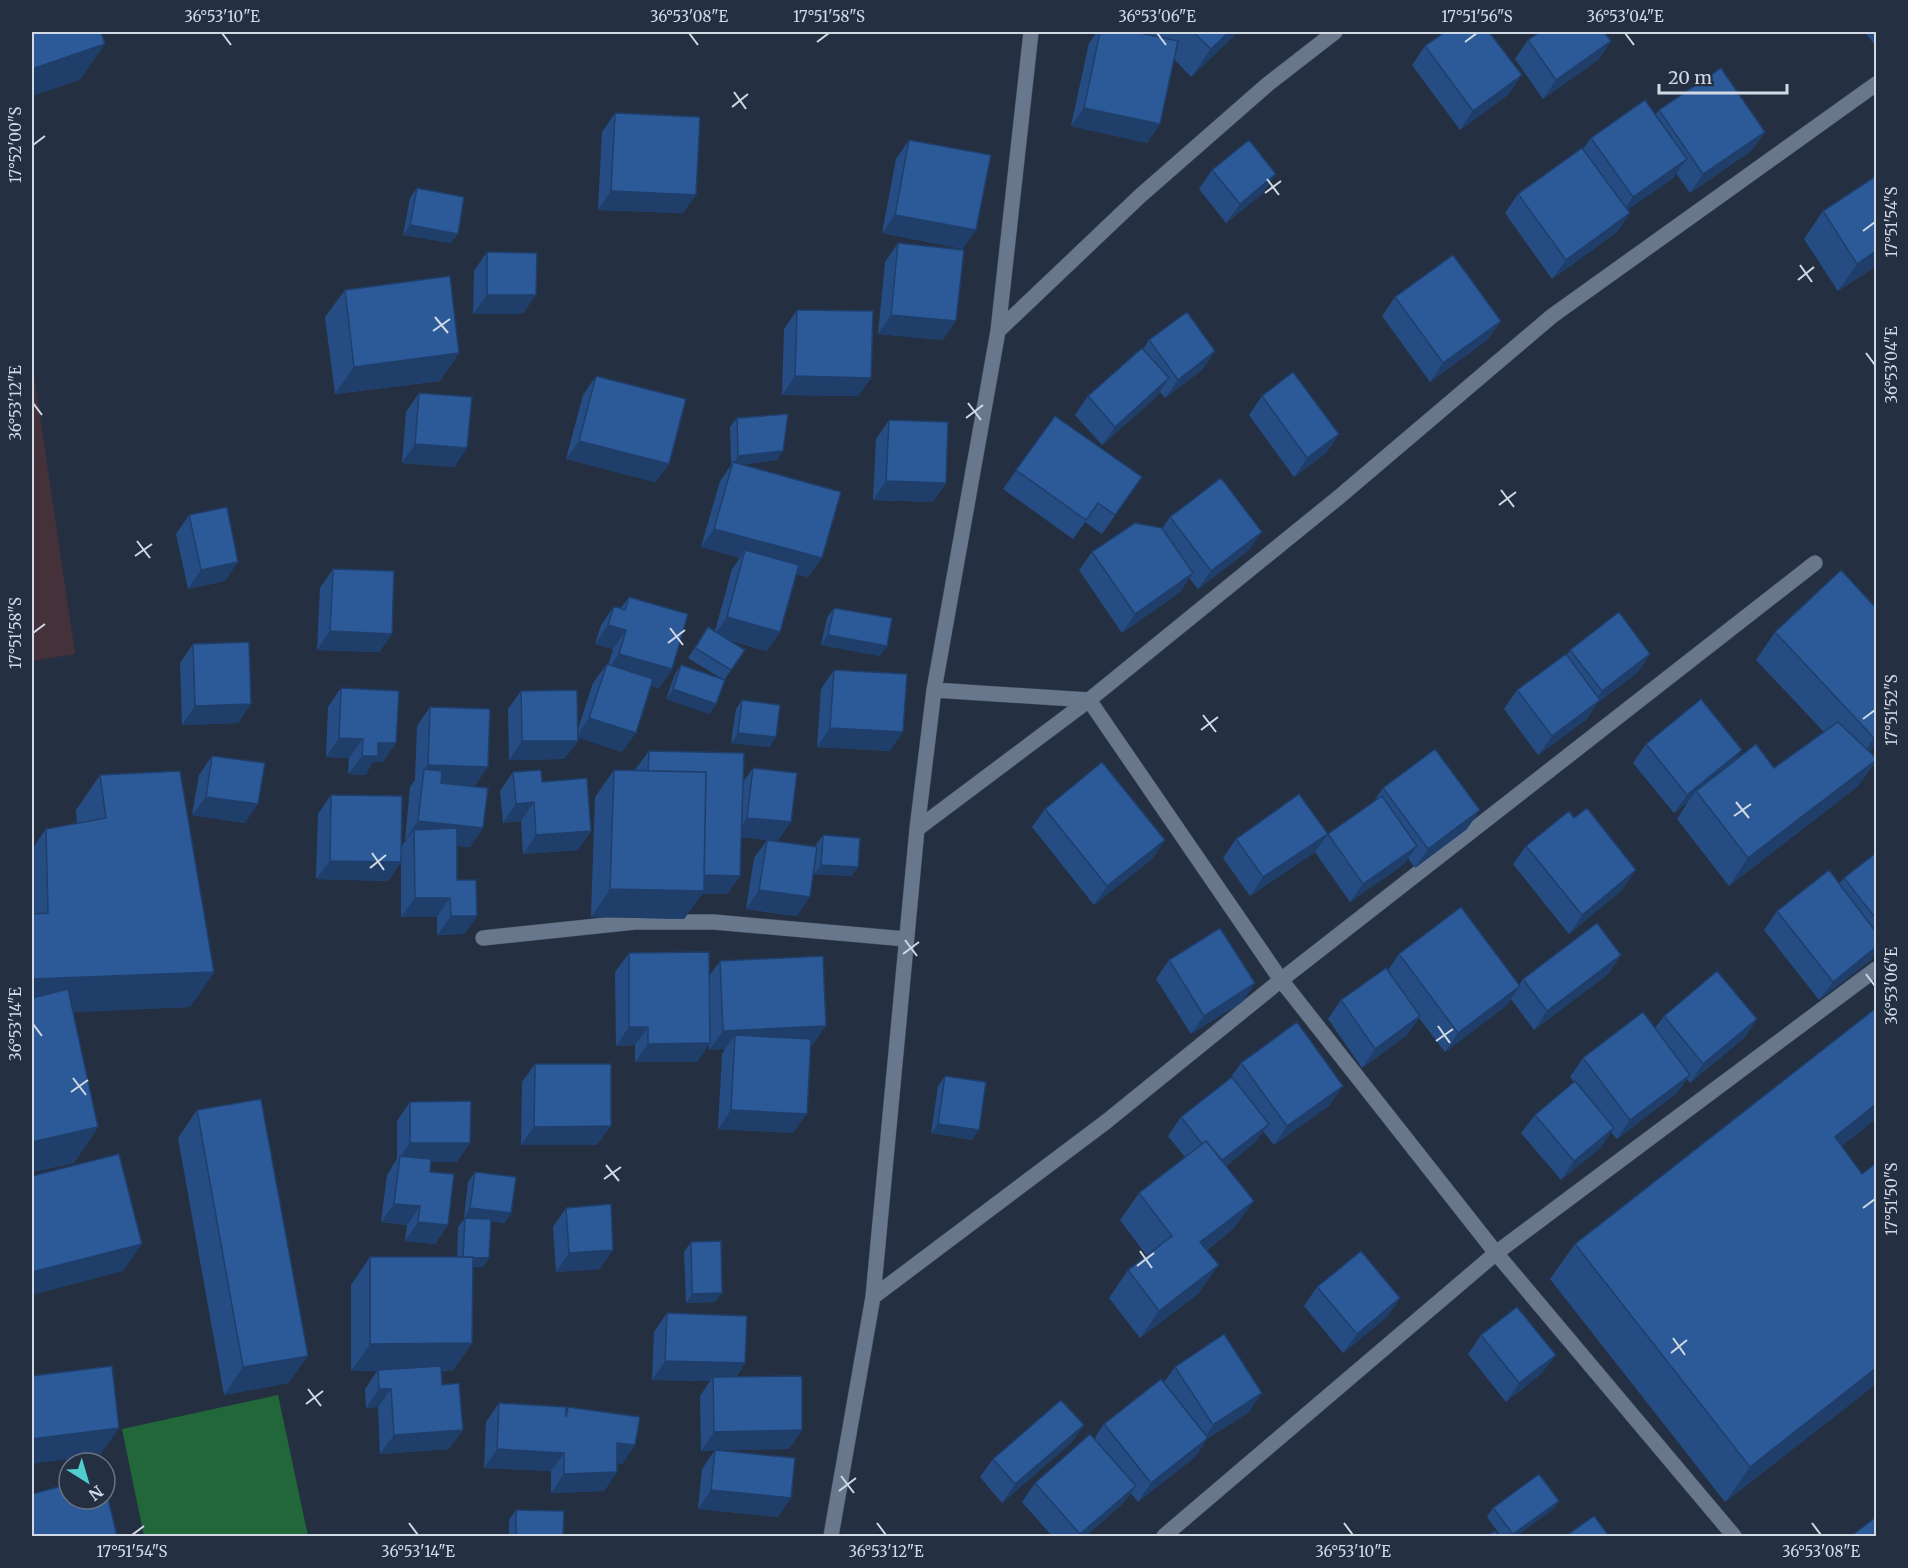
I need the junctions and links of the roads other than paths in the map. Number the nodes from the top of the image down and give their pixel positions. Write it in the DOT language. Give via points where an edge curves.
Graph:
graph roads {
  1 [pos="1031,32"];
  2 [pos="1335,32"];
  3 [pos="1876,84"];
  4 [pos="998,330"];
  5 [pos="1815,563"];
  6 [pos="934,690"];
  7 [pos="1089,700"];
  8 [pos="917,830"];
  9 [pos="483,938"];
  10 [pos="906,939"];
  11 [pos="1876,969"];
  12 [pos="1281,980"];
  13 [pos="1496,1253"];
  14 [pos="873,1297"];
  15 [pos="1726,1534"];
  16 [pos="831,1536"];
  17 [pos="1164,1536"];
  1 -- 4 [label="street"];
  2 -- 4 [label="street" via="1268,84 1140,196"];
  3 -- 7 [label="street" via="1552,316 1339,497"];
  4 -- 6 [label="street"];
  5 -- 12 [label="street"];
  6 -- 7 [label="street"];
  6 -- 8 [label="street"];
  7 -- 8 [label="street"];
  7 -- 12 [label="street"];
  8 -- 10 [label="street"];
  9 -- 10 [label="street" via="635,922 714,922"];
  10 -- 14 [label="street"];
  11 -- 13 [label="street"];
  12 -- 13 [label="street"];
  12 -- 14 [label="street" via="1107,1121"];
  13 -- 15 [label="street"];
  13 -- 17 [label="street"];
  14 -- 16 [label="street"];
}
